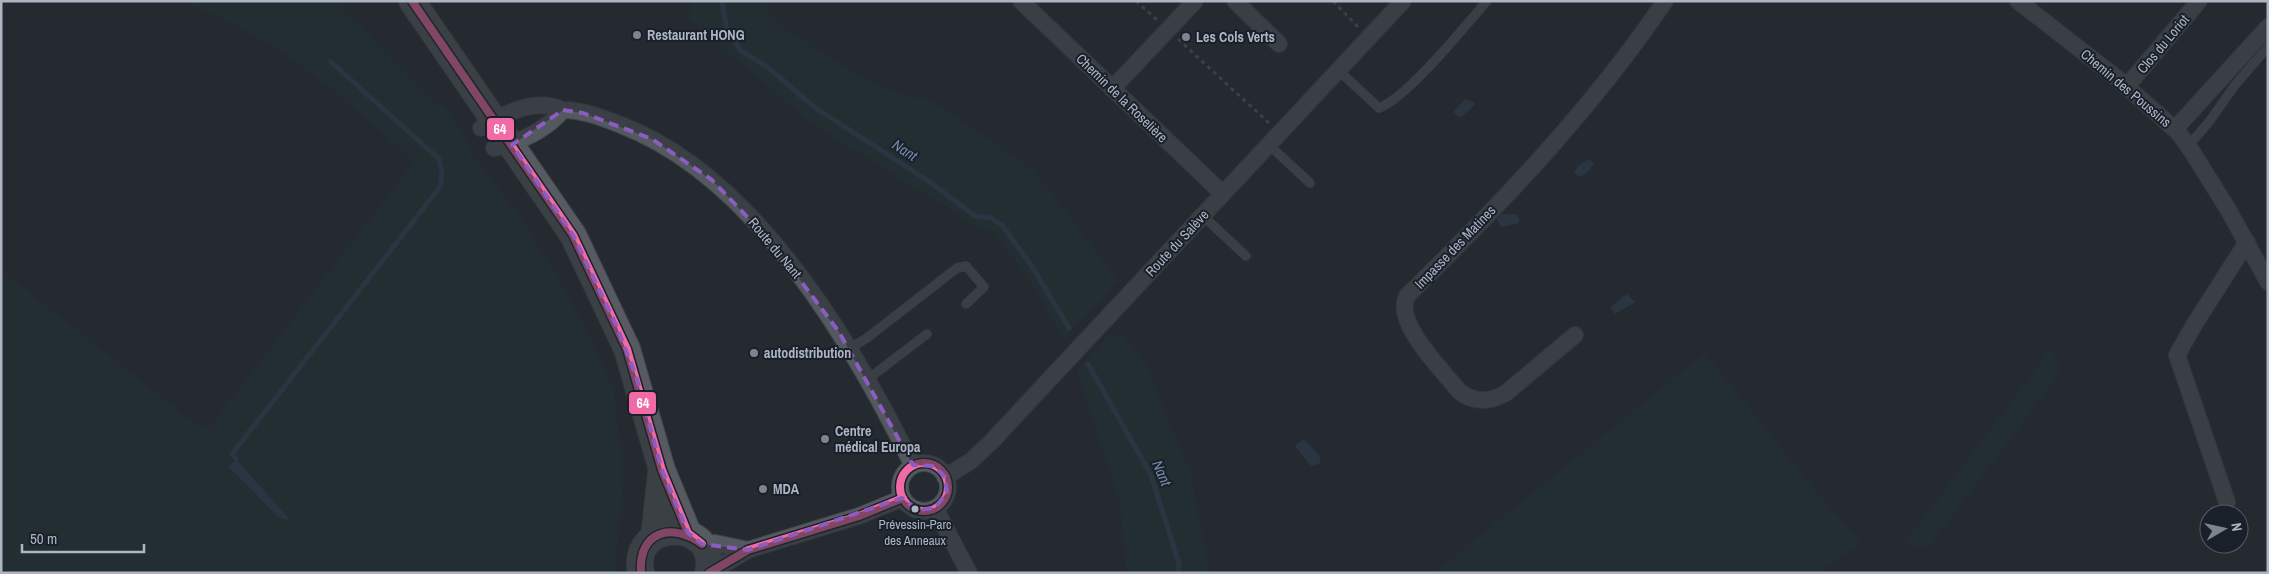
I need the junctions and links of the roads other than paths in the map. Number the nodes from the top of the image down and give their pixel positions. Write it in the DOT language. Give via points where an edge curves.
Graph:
graph roads {
  1 [pos="392,1"];
  2 [pos="412,1"];
  3 [pos="1021,1"];
  4 [pos="1195,1"];
  5 [pos="1236,1"];
  6 [pos="1403,1"];
  7 [pos="1487,1"];
  8 [pos="1666,1"];
  9 [pos="2018,1"];
  10 [pos="2200,1"];
  11 [pos="2268,27"];
  12 [pos="1279,44"];
  13 [pos="2268,47"];
  14 [pos="1338,70"];
  15 [pos="2127,86"];
  16 [pos="1112,89"];
  17 [pos="563,110"];
  18 [pos="2175,129"];
  19 [pos="495,135"];
  20 [pos="1268,145"];
  21 [pos="2188,146"];
  22 [pos="1310,183"];
  23 [pos="1223,194"];
  24 [pos="1203,216"];
  25 [pos="2247,242"];
  26 [pos="1246,256"];
  27 [pos="2268,282"];
  28 [pos="966,304"];
  29 [pos="927,334"];
  30 [pos="1575,335"];
  31 [pos="850,348"];
  32 [pos="868,379"];
  33 [pos="914,466"];
  34 [pos="662,470"];
  35 [pos="945,477"];
  36 [pos="903,498"];
  37 [pos="2227,502"];
  38 [pos="935,508"];
  39 [pos="654,537"];
  40 [pos="695,539"];
  41 [pos="748,550"];
  42 [pos="641,573"];
  43 [pos="708,573"];
  44 [pos="969,573"];
  1 -- 19 [label="main road"];
  2 -- 19 [label="main road"];
  3 -- 16 [label="street, Chemin de la Roselière"];
  4 -- 16 [label="street"];
  5 -- 12 [label="street"];
  6 -- 14 [label="street, Route du Salève"];
  7 -- 14 [label="lane" via="1424,72 1387,105 1379,108"];
  8 -- 30 [label="street, Impasse des Matines" via="1570,126 1461,244 1407,296 1404,303 1403,312 1411,330 1468,399 1494,400 1506,393"];
  9 -- 15 [label="street, Chemin des Poussins"];
  10 -- 15 [label="street, Clos du Loriot"];
  11 -- 18 [label="street"];
  13 -- 21 [label="lane" via="2234,85"];
  14 -- 20 [label="street, Route du Salève"];
  15 -- 18 [label="street, Chemin des Poussins"];
  16 -- 23 [label="street, Chemin de la Roselière"];
  17 -- 19 [label="street" via="544,126"];
  17 -- 19 [label="street, Route du Nant" via="551,104 537,105"];
  17 -- 31 [label="street, Route du Nant" via="583,112 631,128 673,150 712,180 773,244"];
  18 -- 21 [label="street, Chemin des Poussins"];
  19 -- 34 [label="main road" via="559,241 596,289 627,349"];
  20 -- 22 [label="lane"];
  20 -- 23 [label="street, Route du Salève"];
  21 -- 25 [label="street, Chemin des Poussins"];
  23 -- 24 [label="street, Route du Salève"];
  24 -- 26 [label="lane"];
  24 -- 35 [label="street, Route du Salève" via="992,442 972,461"];
  25 -- 27 [label="street, Chemin des Poussins"];
  25 -- 37 [label="street" via="2178,356"];
  28 -- 31 [label="lane" via="984,287 966,266 957,268"];
  29 -- 32 [label="lane"];
  31 -- 32 [label="street, Route du Nant"];
  32 -- 33 [label="street, Route du Nant"];
  33 -- 35 [label="street" via="929,464"];
  33 -- 36 [label="street" via="902,477"];
  34 -- 39 [label="main road"];
  34 -- 40 [label="main road"];
  35 -- 38 [label="street" via="947,492"];
  36 -- 38 [label="street" via="917,510"];
  36 -- 41 [label="street" via="859,516"];
  38 -- 44 [label="street"];
  39 -- 40 [label="main road" via="670,531"];
  39 -- 42 [label="main road" via="643,550"];
  40 -- 41 [label="street"];
  40 -- 43 [label="main road" via="708,560"];
  41 -- 43 [label="street"];
}
